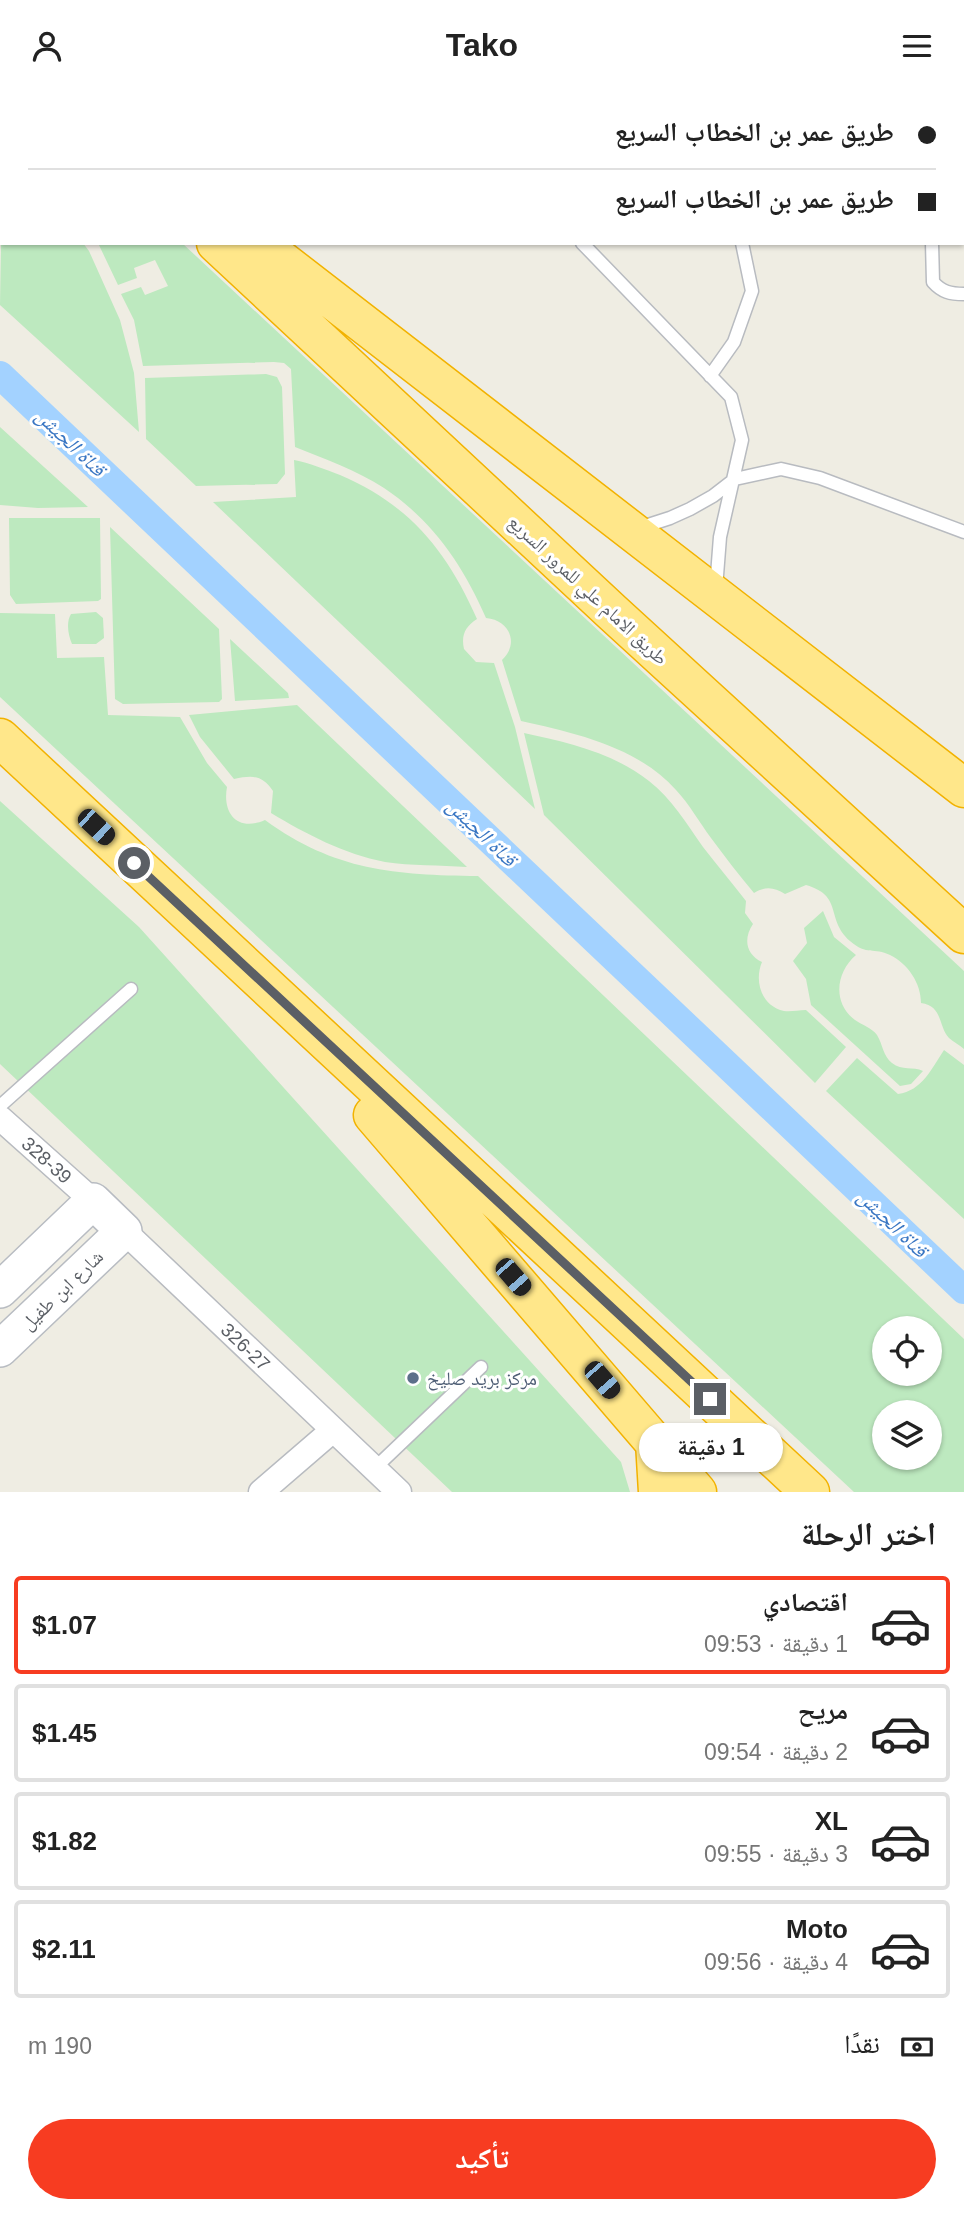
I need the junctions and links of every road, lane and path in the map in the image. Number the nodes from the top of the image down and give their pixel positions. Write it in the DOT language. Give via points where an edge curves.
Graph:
graph roads {
  1 [pos="218,245"];
  2 [pos="262,245"];
  3 [pos="584,245"];
  4 [pos="742,245"];
  5 [pos="932,245"];
  6 [pos="964,294"];
  7 [pos="710,376"];
  8 [pos="735,479"];
  9 [pos="629,530"];
  10 [pos="964,532"];
  11 [pos="715,596"];
  12 [pos="0,738"];
  13 [pos="964,788"];
  14 [pos="964,934"];
  15 [pos="249,969"];
  16 [pos="131,989"];
  17 [pos="0,1106"];
  18 [pos="0,1118"];
  19 [pos="93,1201"];
  20 [pos="124,1231"];
  21 [pos="0,1290"];
  22 [pos="0,1349"];
  23 [pos="481,1367"];
  24 [pos="333,1430"];
  25 [pos="654,1442"];
  26 [pos="374,1468"];
  27 [pos="261,1492"];
  28 [pos="399,1492"];
  29 [pos="658,1492"];
  30 [pos="697,1492"];
  31 [pos="810,1492"];
  1 -- 14 [label="highway, طريق الامام علي للمرور السريع"];
  2 -- 9 [label="highway"];
  3 -- 7 [label="lane"];
  4 -- 7 [label="lane" via="752,291 734,342"];
  5 -- 6 [label="lane" via="933,282 939,290"];
  7 -- 8 [label="lane" via="731,397 742,440"];
  8 -- 9 [label="lane" via="690,509"];
  8 -- 10 [label="lane" via="781,469 820,478"];
  8 -- 11 [label="lane" via="720,537"];
  9 -- 11 [label="highway"];
  11 -- 13 [label="highway"];
  12 -- 15 [label="highway"];
  15 -- 25 [label="highway"];
  15 -- 31 [label="highway"];
  16 -- 17 [label="lane"];
  18 -- 19 [label="street, 328-39"];
  19 -- 20 [label="street, 326-27"];
  19 -- 21 [label="street"];
  20 -- 22 [label="street, شارع ابن طفيل"];
  20 -- 24 [label="street, 326-27"];
  23 -- 26 [label="lane"];
  24 -- 26 [label="street, 326-27"];
  24 -- 27 [label="street"];
  25 -- 29 [label="highway"];
  25 -- 30 [label="highway"];
  26 -- 28 [label="street, 326-27"];
}
